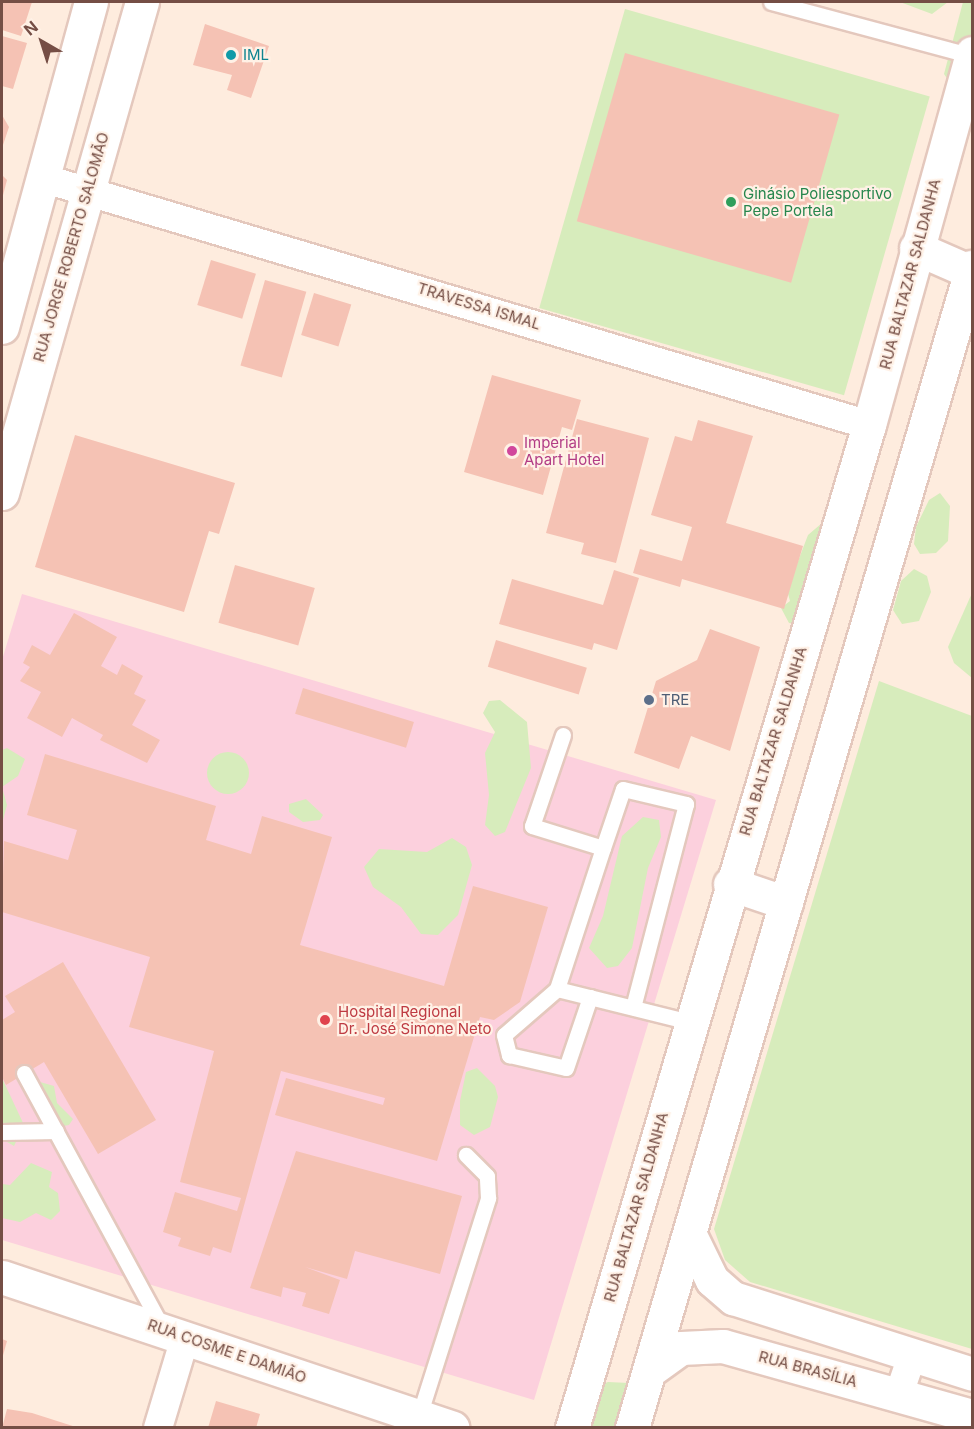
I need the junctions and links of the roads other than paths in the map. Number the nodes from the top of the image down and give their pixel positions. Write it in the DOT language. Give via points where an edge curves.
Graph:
graph roads {
  1 [pos="91,2"];
  2 [pos="142,2"];
  3 [pos="771,2"];
  4 [pos="972,55"];
  5 [pos="42,178"];
  6 [pos="88,189"];
  7 [pos="916,248"];
  8 [pos="66,262"];
  9 [pos="7,264"];
  10 [pos="972,270"];
  11 [pos="2,327"];
  12 [pos="869,425"];
  13 [pos="2,493"];
  14 [pos="563,735"];
  15 [pos="603,848"];
  16 [pos="730,884"];
  17 [pos="786,903"];
  18 [pos="556,989"];
  19 [pos="590,997"];
  20 [pos="633,1007"];
  21 [pos="690,1022"];
  22 [pos="24,1073"];
  23 [pos="56,1131"];
  24 [pos="2,1132"];
  25 [pos="466,1155"];
  26 [pos="690,1235"];
  27 [pos="2,1277"];
  28 [pos="174,1333"];
  29 [pos="912,1356"];
  30 [pos="649,1371"];
  31 [pos="972,1374"];
  32 [pos="899,1394"];
  33 [pos="419,1416"];
  34 [pos="972,1416"];
  35 [pos="158,1428"];
  36 [pos="452,1428"];
  37 [pos="572,1428"];
  38 [pos="632,1428"];
  1 -- 5 [label="main road"];
  2 -- 6 [label="main road, RUA JORGE ROBERTO SALOMÃO"];
  3 -- 4 [label="lane"];
  4 -- 7 [label="main road, RUA BALTAZAR SALDANHA"];
  5 -- 6 [label="street, TRAVESSA ISMAL"];
  5 -- 9 [label="main road"];
  6 -- 8 [label="main road, RUA JORGE ROBERTO SALOMÃO"];
  6 -- 12 [label="street, TRAVESSA ISMAL"];
  7 -- 10 [label="main road"];
  7 -- 12 [label="main road, RUA BALTAZAR SALDANHA"];
  8 -- 9 [label="main road"];
  8 -- 13 [label="main road, RUA JORGE ROBERTO SALOMÃO"];
  9 -- 11 [label="main road"];
  10 -- 17 [label="main road"];
  12 -- 16 [label="main road, RUA BALTAZAR SALDANHA"];
  14 -- 15 [label="lane" via="532,826"];
  15 -- 18 [label="lane"];
  15 -- 20 [label="lane" via="623,789 686,804"];
  16 -- 17 [label="main road"];
  16 -- 21 [label="main road, RUA BALTAZAR SALDANHA"];
  17 -- 26 [label="main road"];
  18 -- 19 [label="lane"];
  18 -- 19 [label="lane" via="504,1035 509,1055 566,1068"];
  19 -- 20 [label="lane"];
  20 -- 21 [label="lane"];
  21 -- 37 [label="main road, RUA BALTAZAR SALDANHA"];
  22 -- 23 [label="lane"];
  23 -- 24 [label="lane"];
  23 -- 28 [label="lane"];
  25 -- 33 [label="lane" via="488,1176 488,1198"];
  26 -- 29 [label="main road" via="712,1280 733,1298"];
  26 -- 30 [label="main road"];
  27 -- 28 [label="main road, RUA COSME E DAMIÃO"];
  28 -- 33 [label="main road, RUA COSME E DAMIÃO"];
  28 -- 35 [label="street"];
  29 -- 31 [label="main road"];
  29 -- 32 [label="street"];
  30 -- 32 [label="main road, RUA BRASÍLIA" via="681,1348 723,1346"];
  30 -- 38 [label="main road"];
  32 -- 34 [label="main road, RUA BRASÍLIA"];
  33 -- 36 [label="main road, RUA COSME E DAMIÃO"];
}
